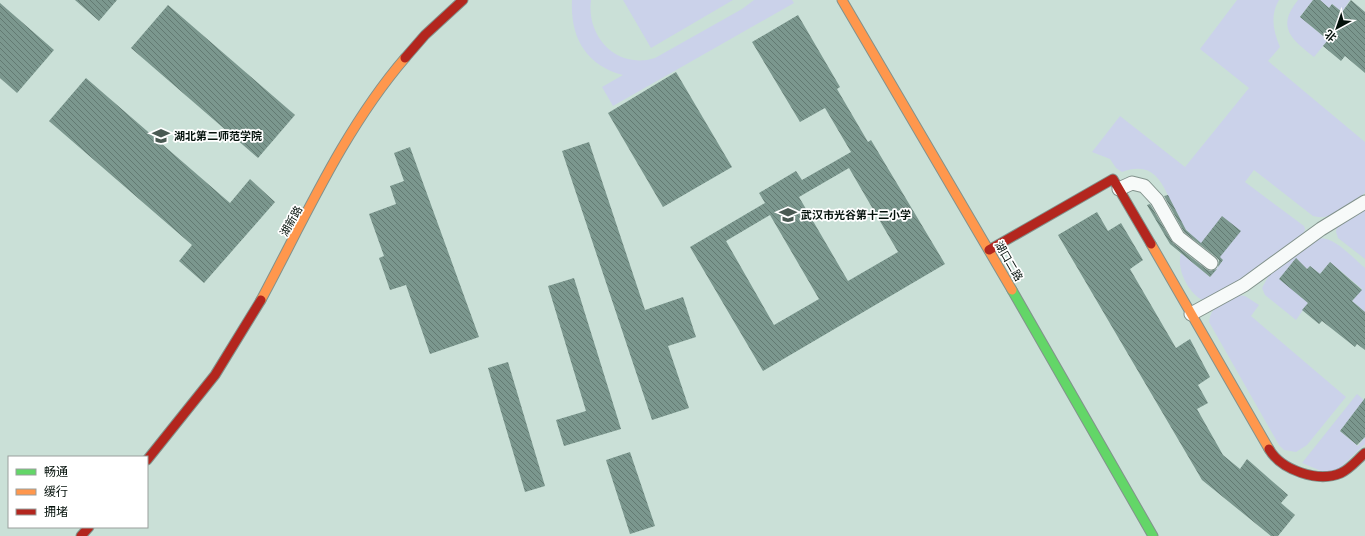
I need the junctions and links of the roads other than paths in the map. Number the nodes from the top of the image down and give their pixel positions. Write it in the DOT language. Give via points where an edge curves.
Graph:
graph roads {
  1 [pos="463,0"];
  2 [pos="842,0"];
  3 [pos="1119,189"];
  4 [pos="1365,202"];
  5 [pos="989,250"];
  6 [pos="1211,263"];
  7 [pos="1191,314"];
  8 [pos="1365,453"];
  9 [pos="148,459"];
  10 [pos="88,528"];
  11 [pos="81,536"];
  12 [pos="1153,536"];
  1 -- 9 [label="street, 湖新路" via="412,49 369,105 236,345 193,407"];
  2 -- 5 [label="street, 湖口二路"];
  3 -- 5 [label="street" via="1113,179"];
  3 -- 6 [label="street" via="1132,184 1144,186 1157,200 1178,237"];
  3 -- 7 [label="street"];
  4 -- 7 [label="street" via="1321,229 1244,285"];
  5 -- 12 [label="street, 湖口二路"];
  7 -- 8 [label="street" via="1273,456 1292,469 1326,478 1343,472"];
  10 -- 11 [label="street"];
}
